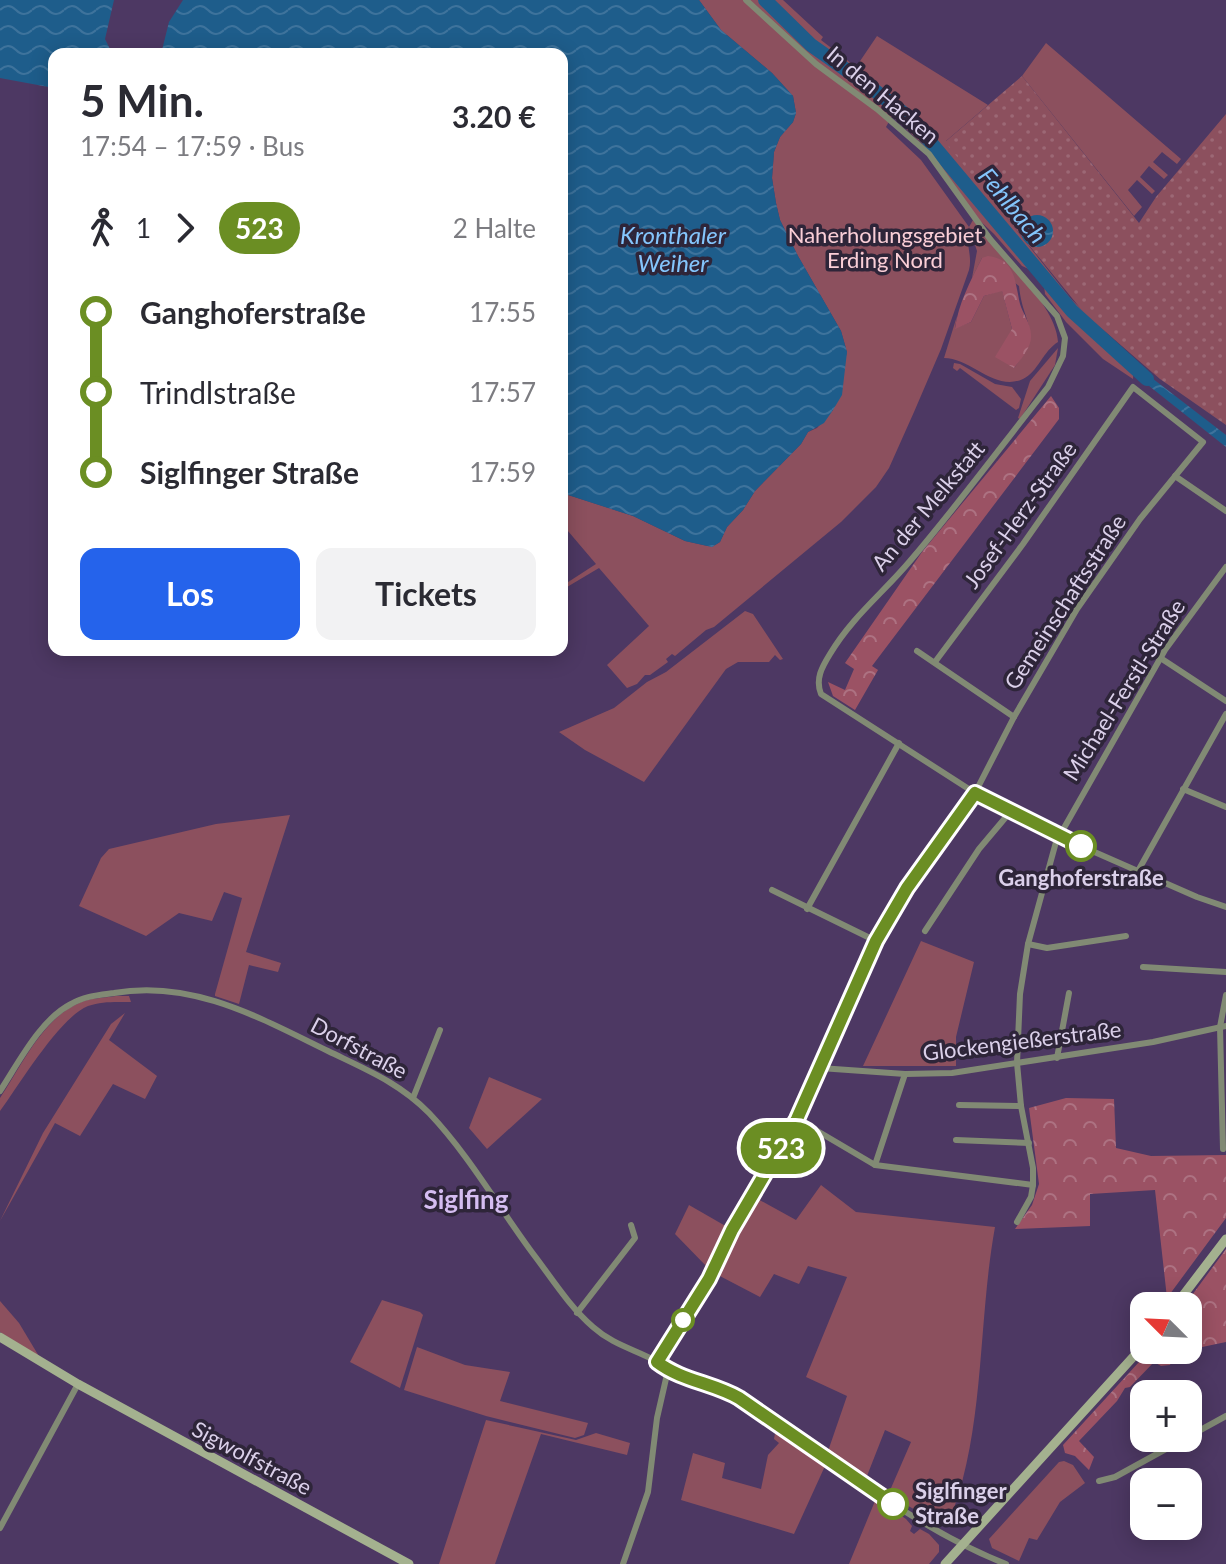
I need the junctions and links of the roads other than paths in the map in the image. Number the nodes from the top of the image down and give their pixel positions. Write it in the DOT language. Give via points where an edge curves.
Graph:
graph roads {
  1 [pos="746,0"];
  2 [pos="1064,346"];
  3 [pos="1203,442"];
  4 [pos="1175,476"];
  5 [pos="1226,511"];
  6 [pos="1226,567"];
  7 [pos="917,651"];
  8 [pos="1162,659"];
  9 [pos="935,662"];
  10 [pos="1226,701"];
  11 [pos="1226,714"];
  12 [pos="1014,717"];
  13 [pos="899,743"];
  14 [pos="1183,789"];
  15 [pos="975,793"];
  16 [pos="1226,807"];
  17 [pos="1011,811"];
  18 [pos="1058,836"];
  19 [pos="1138,871"];
  20 [pos="772,890"];
  21 [pos="1226,907"];
  22 [pos="807,909"];
  23 [pos="925,931"];
  24 [pos="1126,936"];
  25 [pos="876,941"];
  26 [pos="1028,944"];
  27 [pos="1143,967"];
  28 [pos="1226,972"];
  29 [pos="1069,993"];
  30 [pos="1226,995"];
  31 [pos="1223,1026"];
  32 [pos="440,1030"];
  33 [pos="1057,1058"];
  34 [pos="1017,1063"];
  35 [pos="820,1068"];
  36 [pos="905,1074"];
  37 [pos="0,1091"];
  38 [pos="413,1098"];
  39 [pos="959,1105"];
  40 [pos="1021,1106"];
  41 [pos="797,1119"];
  42 [pos="956,1140"];
  43 [pos="1029,1143"];
  44 [pos="1223,1149"];
  45 [pos="875,1165"];
  46 [pos="1033,1185"];
  47 [pos="1017,1222"];
  48 [pos="631,1225"];
  49 [pos="1226,1239"];
  50 [pos="1186,1292"];
  51 [pos="577,1313"];
  52 [pos="0,1337"];
  53 [pos="1130,1360"];
  54 [pos="657,1362"];
  55 [pos="668,1370"];
  56 [pos="78,1384"];
  57 [pos="1226,1416"];
  58 [pos="1099,1481"];
  59 [pos="0,1528"];
  60 [pos="962,1546"];
  61 [pos="409,1564"];
  62 [pos="623,1564"];
  63 [pos="945,1564"];
  64 [pos="1006,1564"];
  1 -- 2 [label="street, In den Hacken" via="929,154 990,239 1057,316"];
  2 -- 13 [label="street, An der Melkstatt" via="1048,387 909,563 867,605 822,669 819,688 826,699"];
  3 -- 4 [label="street, Gemeinschaftsstraße"];
  3 -- 9 [label="street, Josef-Herz-Straße" via="1133,387"];
  4 -- 5 [label="street"];
  4 -- 12 [label="street, Gemeinschaftsstraße" via="1077,609"];
  6 -- 8 [label="street, Michael-Ferstl-Straße"];
  7 -- 9 [label="street"];
  8 -- 10 [label="street"];
  8 -- 18 [label="street, Michael-Ferstl-Straße"];
  9 -- 12 [label="street"];
  11 -- 14 [label="street"];
  12 -- 15 [label="street, Gemeinschaftsstraße"];
  13 -- 15 [label="street"];
  13 -- 22 [label="street"];
  14 -- 16 [label="street"];
  14 -- 19 [label="street"];
  15 -- 17 [label="street"];
  15 -- 25 [label="street, Gemeinschaftsstraße"];
  17 -- 18 [label="street"];
  17 -- 23 [label="street"];
  18 -- 19 [label="street"];
  18 -- 26 [label="street"];
  19 -- 21 [label="street"];
  20 -- 22 [label="street"];
  22 -- 25 [label="street"];
  24 -- 26 [label="street" via="1047,948"];
  25 -- 35 [label="street, Gemeinschaftsstraße"];
  26 -- 34 [label="street"];
  27 -- 28 [label="street"];
  29 -- 33 [label="street"];
  30 -- 31 [label="street"];
  31 -- 33 [label="street, Glockengießerstraße"];
  31 -- 44 [label="street"];
  32 -- 38 [label="street"];
  33 -- 34 [label="street, Glockengießerstraße"];
  34 -- 36 [label="street, Glockengießerstraße"];
  34 -- 40 [label="street"];
  35 -- 36 [label="street, Glockengießerstraße"];
  35 -- 41 [label="street, Gemeinschaftsstraße"];
  36 -- 45 [label="street"];
  37 -- 38 [label="street, Dorfstraße" via="61,1010 94,995 133,990 211,998 239,1007 390,1081"];
  38 -- 51 [label="street, Dorfstraße" via="452,1138"];
  39 -- 40 [label="street"];
  40 -- 43 [label="street"];
  41 -- 45 [label="street"];
  41 -- 54 [label="street, Gemeinschaftsstraße"];
  42 -- 43 [label="street"];
  43 -- 46 [label="street"];
  45 -- 46 [label="street"];
  46 -- 47 [label="street"];
  48 -- 51 [label="street" via="635,1238"];
  49 -- 50 [label="street"];
  51 -- 54 [label="street, Dorfstraße" via="617,1345"];
  52 -- 56 [label="street, Sigwolfstraße"];
  53 -- 60 [label="street"];
  54 -- 55 [label="street, Dorfstraße"];
  55 -- 60 [label="street, Dorfstraße" via="739,1398 885,1500"];
  55 -- 62 [label="street" via="648,1492"];
  56 -- 59 [label="street"];
  56 -- 61 [label="street, Sigwolfstraße"];
  57 -- 58 [label="street"];
  60 -- 63 [label="street"];
  60 -- 64 [label="street"];
}
